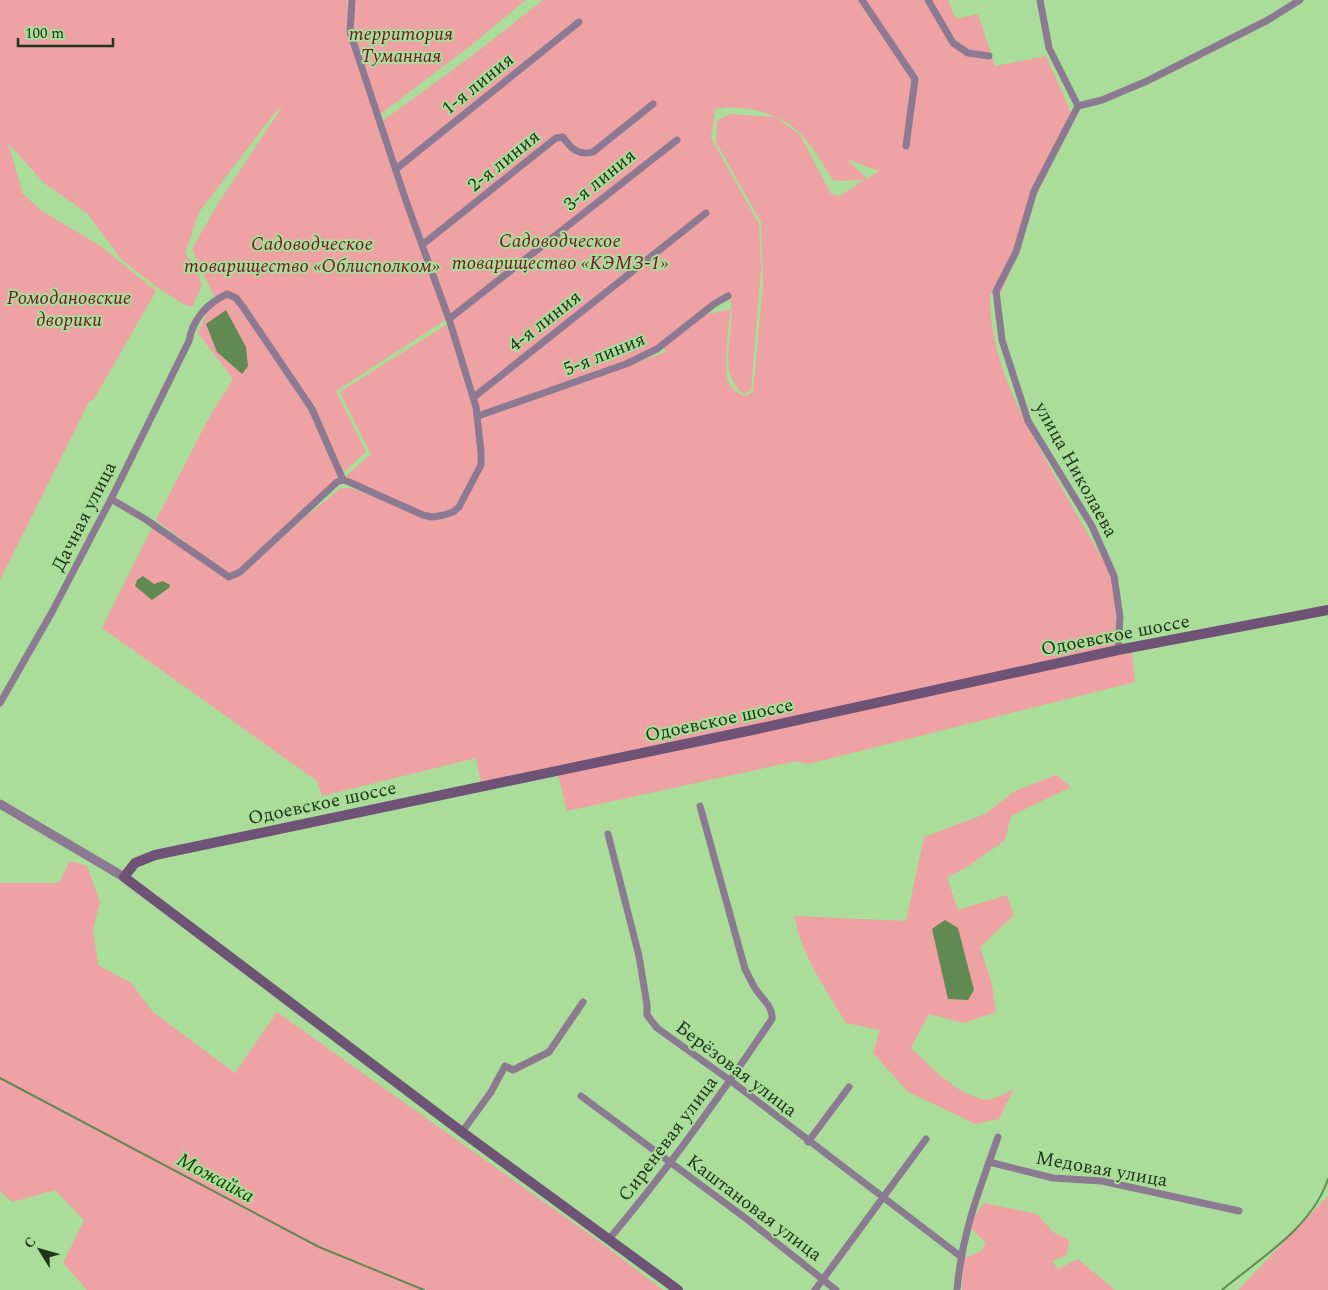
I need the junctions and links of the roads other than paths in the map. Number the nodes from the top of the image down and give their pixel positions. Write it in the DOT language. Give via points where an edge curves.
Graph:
graph roads {
  1 [pos="352,0"];
  2 [pos="862,0"];
  3 [pos="928,0"];
  4 [pos="1040,0"];
  5 [pos="1300,0"];
  6 [pos="579,22"];
  7 [pos="989,56"];
  8 [pos="653,104"];
  9 [pos="1078,106"];
  10 [pos="677,140"];
  11 [pos="906,146"];
  12 [pos="396,169"];
  13 [pos="706,213"];
  14 [pos="422,245"];
  15 [pos="728,296"];
  16 [pos="449,319"];
  17 [pos="474,397"];
  18 [pos="478,416"];
  19 [pos="344,480"];
  20 [pos="111,499"];
  21 [pos="1328,610"];
  22 [pos="1118,650"];
  23 [pos="0,703"];
  24 [pos="0,804"];
  25 [pos="700,806"];
  26 [pos="608,834"];
  27 [pos="124,877"];
  28 [pos="583,1002"];
  29 [pos="731,1081"];
  30 [pos="849,1087"];
  31 [pos="581,1096"];
  32 [pos="462,1132"];
  33 [pos="998,1138"];
  34 [pos="926,1139"];
  35 [pos="808,1142"];
  36 [pos="669,1162"];
  37 [pos="989,1162"];
  38 [pos="884,1198"];
  39 [pos="1239,1211"];
  40 [pos="609,1239"];
  41 [pos="960,1256"];
  42 [pos="823,1280"];
  43 [pos="678,1290"];
  44 [pos="815,1290"];
  45 [pos="836,1290"];
  46 [pos="957,1290"];
  1 -- 12 [label="street" via="350,32"];
  2 -- 11 [label="street" via="915,79"];
  3 -- 7 [label="street" via="953,43 968,53"];
  4 -- 9 [label="street" via="1049,48"];
  5 -- 9 [label="street" via="1164,73 1102,100"];
  6 -- 12 [label="street, 1-я линия"];
  8 -- 14 [label="street, 2-я линия" via="593,152 574,151 563,137 556,138"];
  9 -- 22 [label="street, улица Николаева" via="1034,191 1016,252 996,292 1002,340 1028,421 1092,526 1114,576 1120,617"];
  10 -- 16 [label="street, 3-я линия"];
  12 -- 14 [label="street"];
  13 -- 17 [label="street, 4-я линия"];
  14 -- 16 [label="street"];
  15 -- 18 [label="street, 5-я линия" via="650,353"];
  16 -- 17 [label="street"];
  17 -- 18 [label="street"];
  18 -- 19 [label="street" via="481,465 453,512 432,517 423,515"];
  19 -- 20 [label="street" via="337,482 240,572 229,577 162,529"];
  19 -- 20 [label="street, Дачная улица" via="312,409 236,298 227,294 212,301 197,320"];
  20 -- 23 [label="street, Дачная улица"];
  21 -- 22 [label="main road, Одоевское шоссе"];
  22 -- 27 [label="main road, Одоевское шоссе" via="155,855 135,863"];
  24 -- 27 [label="street"];
  25 -- 29 [label="street, Сиреневая улица" via="745,969 773,1012 772,1019"];
  26 -- 29 [label="street, Берёзовая улица" via="639,956 646,1015 657,1028"];
  27 -- 32 [label="main road"];
  28 -- 32 [label="street" via="549,1052 513,1070 505,1066"];
  29 -- 35 [label="street, Берёзовая улица"];
  29 -- 36 [label="street, Сиреневая улица"];
  30 -- 35 [label="street"];
  31 -- 36 [label="street, Каштановая улица"];
  32 -- 40 [label="main road"];
  33 -- 37 [label="street"];
  34 -- 38 [label="street"];
  35 -- 38 [label="street, Берёзовая улица"];
  36 -- 40 [label="street, Сиреневая улица"];
  36 -- 42 [label="street, Каштановая улица"];
  37 -- 39 [label="street, Медовая улица" via="1053,1178 1102,1181"];
  37 -- 41 [label="street" via="973,1203"];
  38 -- 41 [label="street, Берёзовая улица"];
  38 -- 42 [label="street"];
  40 -- 43 [label="main road"];
  41 -- 46 [label="street"];
  42 -- 44 [label="street"];
  42 -- 45 [label="street, Каштановая улица"];
}
